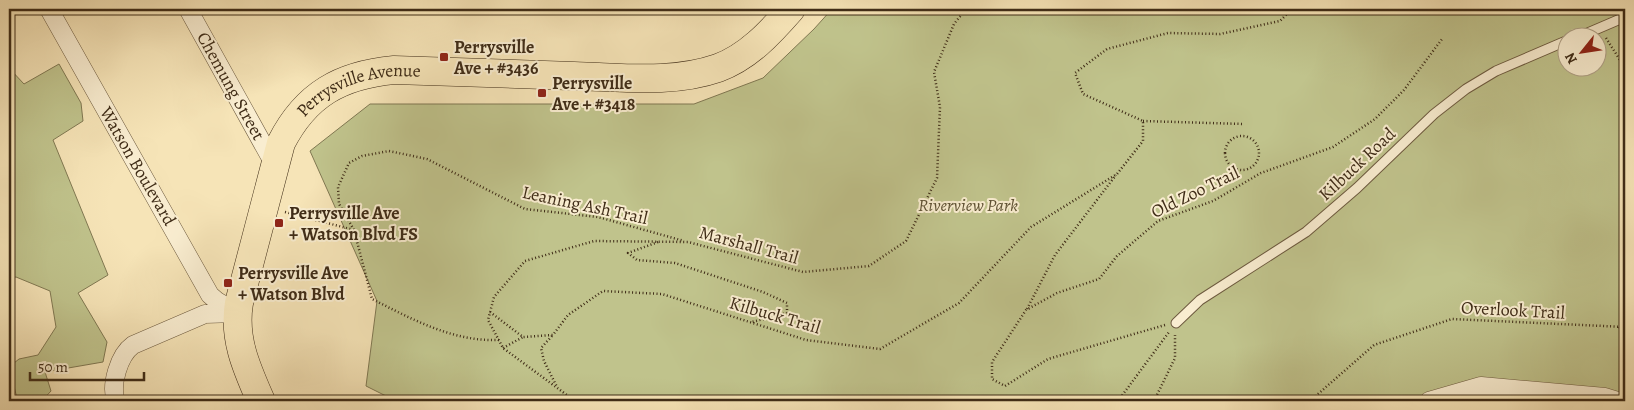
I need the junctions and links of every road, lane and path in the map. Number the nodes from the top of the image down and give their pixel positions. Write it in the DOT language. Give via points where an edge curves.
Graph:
graph roads {
  1 [pos="49,9"];
  2 [pos="188,9"];
  3 [pos="791,9"];
  4 [pos="966,9"];
  5 [pos="1292,9"];
  6 [pos="1625,17"];
  7 [pos="1600,27"];
  8 [pos="1442,39"];
  9 [pos="1556,45"];
  10 [pos="1625,68"];
  11 [pos="1143,121"];
  12 [pos="1243,124"];
  13 [pos="1256,161"];
  14 [pos="274,164"];
  15 [pos="1117,174"];
  16 [pos="263,206"];
  17 [pos="354,230"];
  18 [pos="660,241"];
  19 [pos="688,242"];
  20 [pos="1026,310"];
  21 [pos="490,312"];
  22 [pos="238,313"];
  23 [pos="750,322"];
  24 [pos="1176,323"];
  25 [pos="1619,327"];
  26 [pos="1625,327"];
  27 [pos="1625,334"];
  28 [pos="553,335"];
  29 [pos="523,337"];
  30 [pos="499,340"];
  31 [pos="503,348"];
  32 [pos="558,388"];
  33 [pos="116,401"];
  34 [pos="261,401"];
  35 [pos="575,401"];
  36 [pos="1118,401"];
  37 [pos="1154,401"];
  38 [pos="1310,401"];
  39 [pos="1429,401"];
  40 [pos="1618,401"];
  1 -- 22 [label="street, Watson Boulevard" via="210,295"];
  2 -- 14 [label="street, Chemung Street"];
  3 -- 14 [label="main road, Perrysville Avenue" via="743,56 718,68 689,75 644,78 394,70 358,75 336,83 300,113 287,132"];
  4 -- 19 [label="path, Marshall Trail" via="954,24 934,72 940,107 937,178 906,241 869,266 803,272"];
  5 -- 11 [label="path" via="1280,21 1220,34 1168,33 1107,49 1075,73 1083,94"];
  6 -- 7 [label="lane"];
  7 -- 10 [label="path"];
  8 -- 20 [label="path, Old Zoo Trail" via="1404,90 1375,119 1333,147 1261,173 1213,202 1158,220 1117,256 1099,279 1057,293"];
  9 -- 24 [label="lane, Kilbuck Road" via="1496,71 1466,89 1434,114 1306,232 1200,300"];
  11 -- 12 [label="path"];
  11 -- 15 [label="path, Kilbuck Trail" via="1143,142"];
  13 -- 13 [label="path" via="1258,150 1252,140 1235,138 1227,146 1225,157 1232,167 1248,169"];
  14 -- 16 [label="main road, Perrysville Avenue"];
  15 -- 20 [label="path" via="1055,255"];
  15 -- 23 [label="path, Kilbuck Trail" via="1031,228 959,304 880,349 806,340"];
  16 -- 17 [label="path"];
  16 -- 22 [label="main road, Perrysville Avenue"];
  17 -- 19 [label="path, Leaning Ash Trail" via="339,204 338,187 343,175 350,163 362,156 389,151 427,159 525,209 598,218"];
  17 -- 30 [label="path, Leaning Ash Trail" via="372,299 425,326 479,341"];
  18 -- 19 [label="path, Marshall Trail"];
  18 -- 21 [label="path, Marshall Trail" via="594,241 525,261 494,297"];
  18 -- 23 [label="path" via="628,254 637,260 675,263 787,303 787,313"];
  20 -- 24 [label="path, Old Zoo Trail" via="992,362 992,379 1005,386 1048,359"];
  21 -- 29 [label="path"];
  21 -- 30 [label="path" via="488,320"];
  22 -- 33 [label="street" via="205,314 133,345 126,352 114,383"];
  22 -- 34 [label="main road, Perrysville Avenue" via="240,347"];
  23 -- 28 [label="path, Kilbuck Trail" via="662,294 603,291 568,315"];
  24 -- 36 [label="path"];
  24 -- 37 [label="path" via="1175,358"];
  25 -- 26 [label="path, Overlook Trail"];
  25 -- 27 [label="path"];
  25 -- 38 [label="path, Overlook Trail" via="1452,319 1374,345"];
  28 -- 29 [label="path"];
  28 -- 32 [label="path, Kilbuck Trail" via="541,348"];
  29 -- 31 [label="path"];
  30 -- 31 [label="path"];
  31 -- 32 [label="path"];
  32 -- 35 [label="path"];
  39 -- 40 [label="street" via="1481,386 1606,397"];
}
